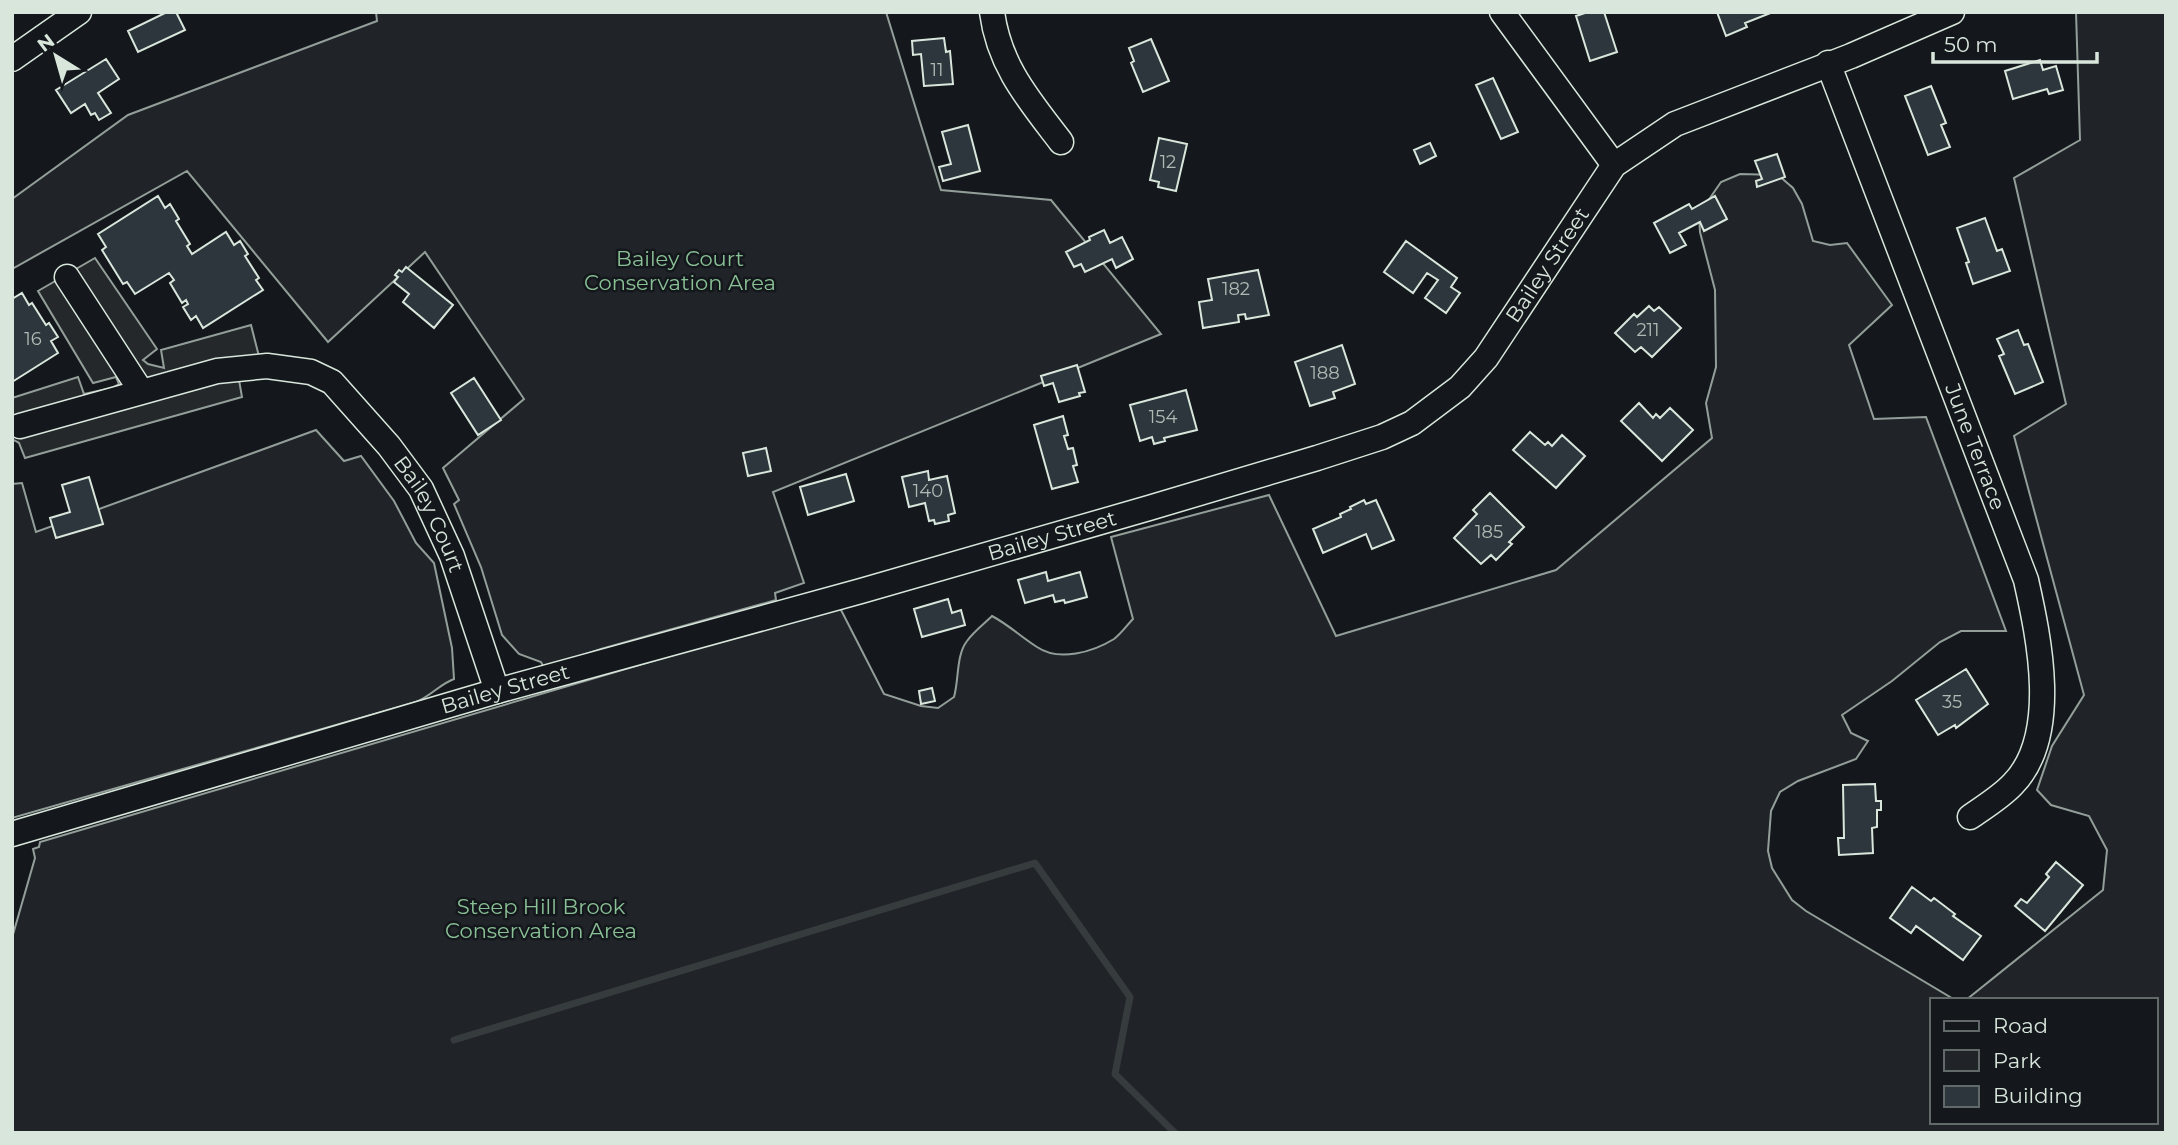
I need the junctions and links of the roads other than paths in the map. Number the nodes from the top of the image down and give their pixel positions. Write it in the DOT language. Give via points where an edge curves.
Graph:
graph roads {
  1 [pos="79,12"];
  2 [pos="992,12"];
  3 [pos="1502,12"];
  4 [pos="1951,12"];
  5 [pos="12,58"];
  6 [pos="1828,63"];
  7 [pos="1061,142"];
  8 [pos="1614,165"];
  9 [pos="67,277"];
  10 [pos="141,391"];
  11 [pos="20,426"];
  12 [pos="497,691"];
  13 [pos="1970,817"];
  14 [pos="12,834"];
  1 -- 5 [label="street"];
  2 -- 7 [label="street" via="995,37 1013,78"];
  3 -- 8 [label="street"];
  4 -- 6 [label="street, Bailey Street"];
  6 -- 8 [label="street, Bailey Street" via="1675,124"];
  6 -- 13 [label="street, June Terrace" via="2026,580 2038,633 2042,714 2030,761 2013,784"];
  8 -- 12 [label="street, Bailey Street" via="1486,358 1460,387 1412,423 1382,437 1149,508"];
  9 -- 10 [label="street"];
  10 -- 11 [label="street"];
  10 -- 12 [label="street, Bailey Court" via="217,371 267,366 311,372 332,382 390,446 421,489 452,556"];
  12 -- 14 [label="street, Bailey Street"];
}
